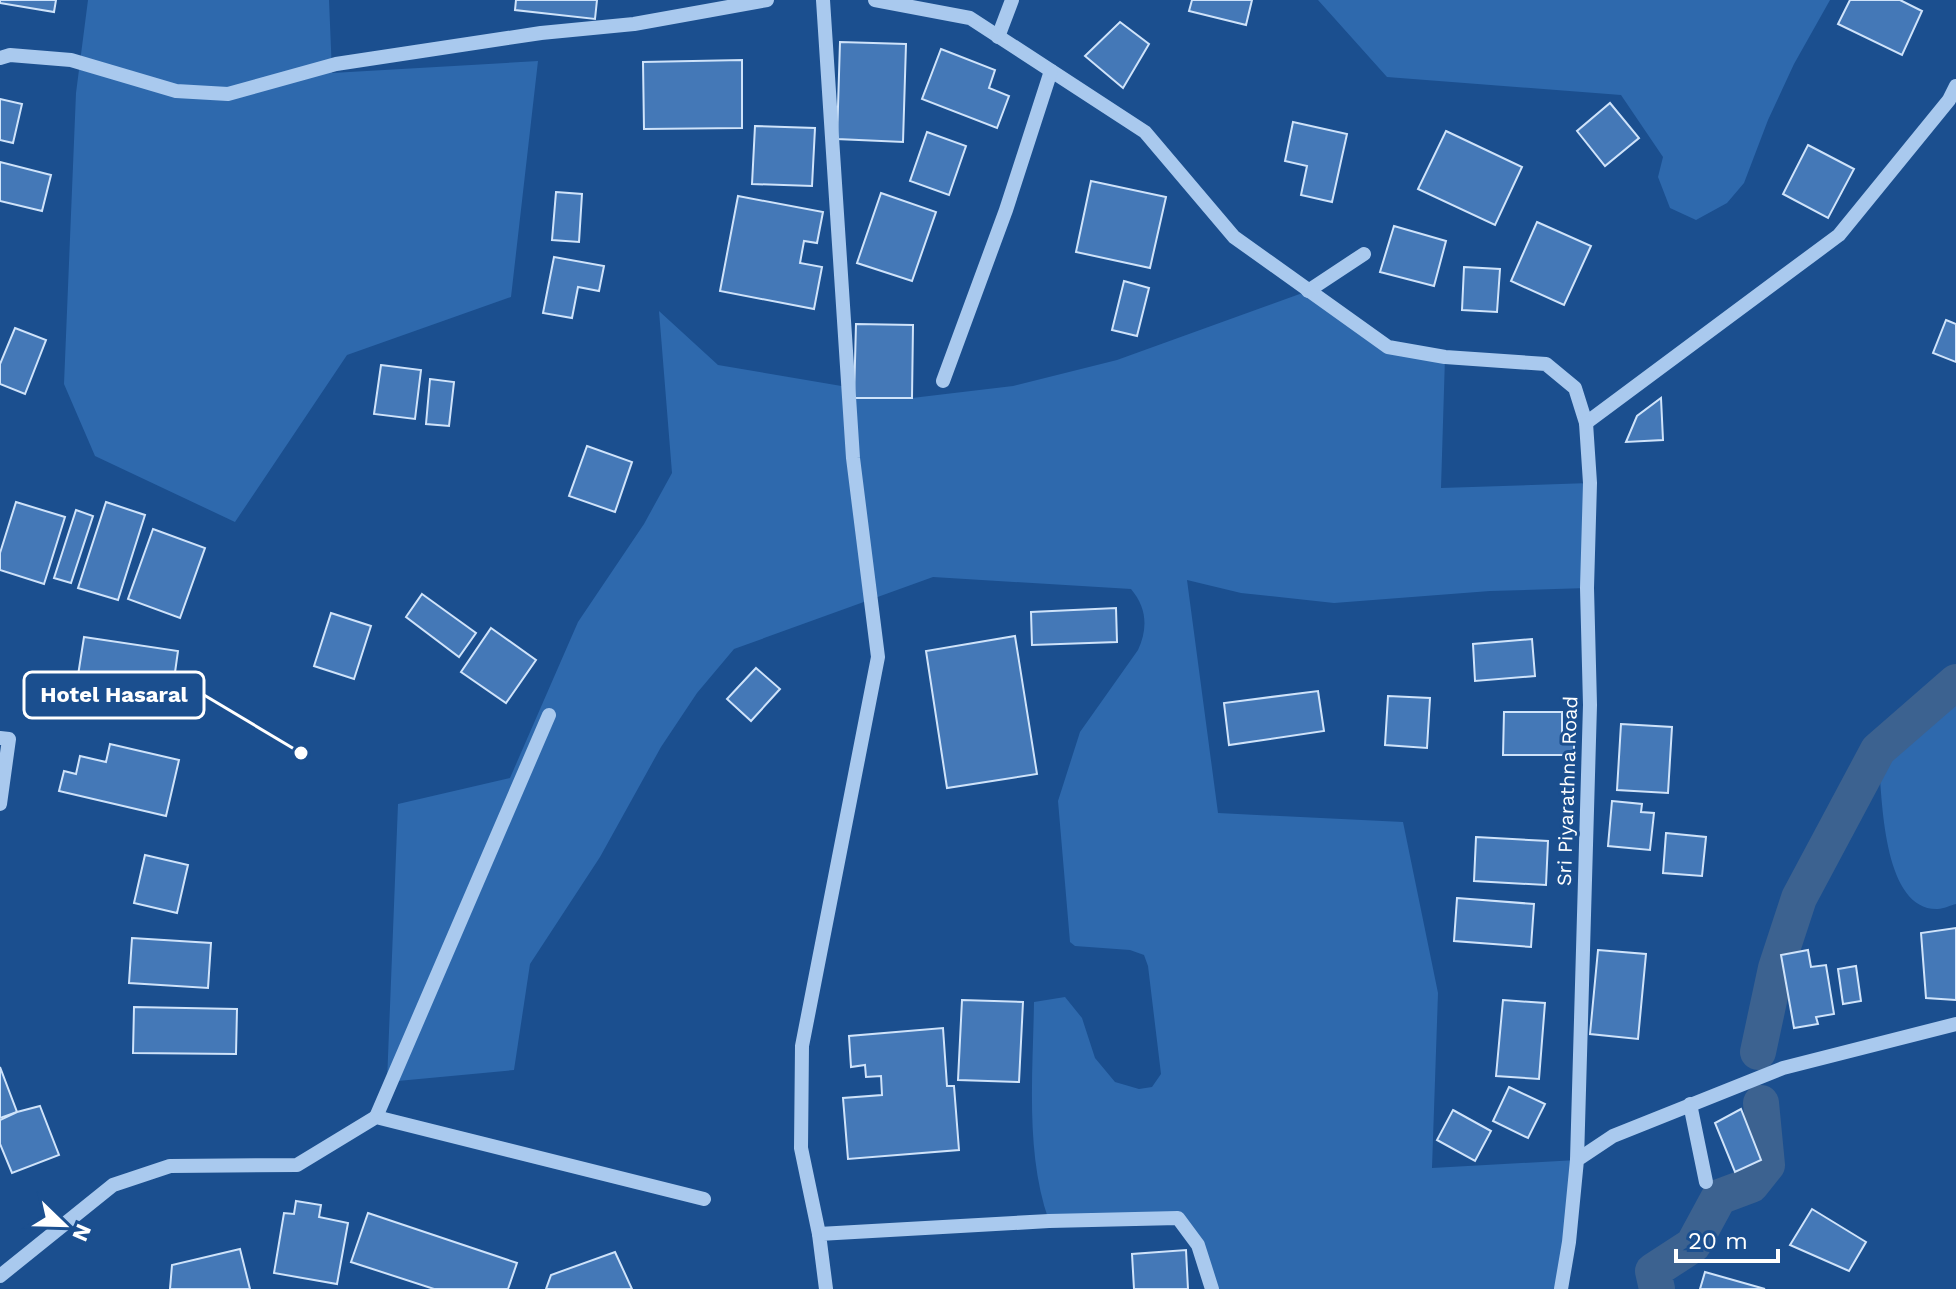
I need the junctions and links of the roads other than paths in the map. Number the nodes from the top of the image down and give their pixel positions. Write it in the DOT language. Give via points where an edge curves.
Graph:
graph roads {
  1 [pos="767,0"];
  2 [pos="823,0"];
  3 [pos="875,0"];
  4 [pos="1012,0"];
  5 [pos="998,37"];
  6 [pos="0,58"];
  7 [pos="1051,71"];
  8 [pos="1956,86"];
  9 [pos="1364,254"];
  10 [pos="1308,291"];
  11 [pos="943,381"];
  12 [pos="1586,423"];
  13 [pos="549,715"];
  14 [pos="0,738"];
  15 [pos="0,804"];
  16 [pos="1956,1024"];
  17 [pos="1690,1104"];
  18 [pos="376,1117"];
  19 [pos="1577,1160"];
  20 [pos="1706,1182"];
  21 [pos="704,1199"];
  22 [pos="819,1234"];
  23 [pos="0,1276"];
  24 [pos="826,1289"];
  25 [pos="1212,1289"];
  26 [pos="1561,1289"];
  1 -- 6 [label="street" via="634,24 336,64 228,94 176,91 71,60"];
  2 -- 22 [label="street" via="853,458 878,657 802,1046 801,1148"];
  3 -- 5 [label="street, Sri Piyarathna Road" via="970,18"];
  4 -- 5 [label="street"];
  5 -- 7 [label="street, Sri Piyarathna Road"];
  7 -- 10 [label="street, Sri Piyarathna Road" via="1145,132 1234,237"];
  7 -- 11 [label="street"];
  8 -- 12 [label="street" via="1839,235"];
  9 -- 10 [label="street"];
  10 -- 12 [label="street, Sri Piyarathna Road" via="1388,347 1546,364 1575,388"];
  12 -- 19 [label="street, Sri Piyarathna Road" via="1590,705"];
  13 -- 18 [label="street"];
  14 -- 15 [label="street" via="9,739"];
  16 -- 17 [label="street" via="1783,1068"];
  17 -- 19 [label="street" via="1613,1136"];
  17 -- 20 [label="street"];
  18 -- 21 [label="street"];
  18 -- 23 [label="street" via="297,1165 170,1166 113,1185"];
  19 -- 26 [label="street, Sri Piyarathna Road"];
  22 -- 24 [label="street"];
  22 -- 25 [label="street" via="1178,1218 1198,1245"];
}
